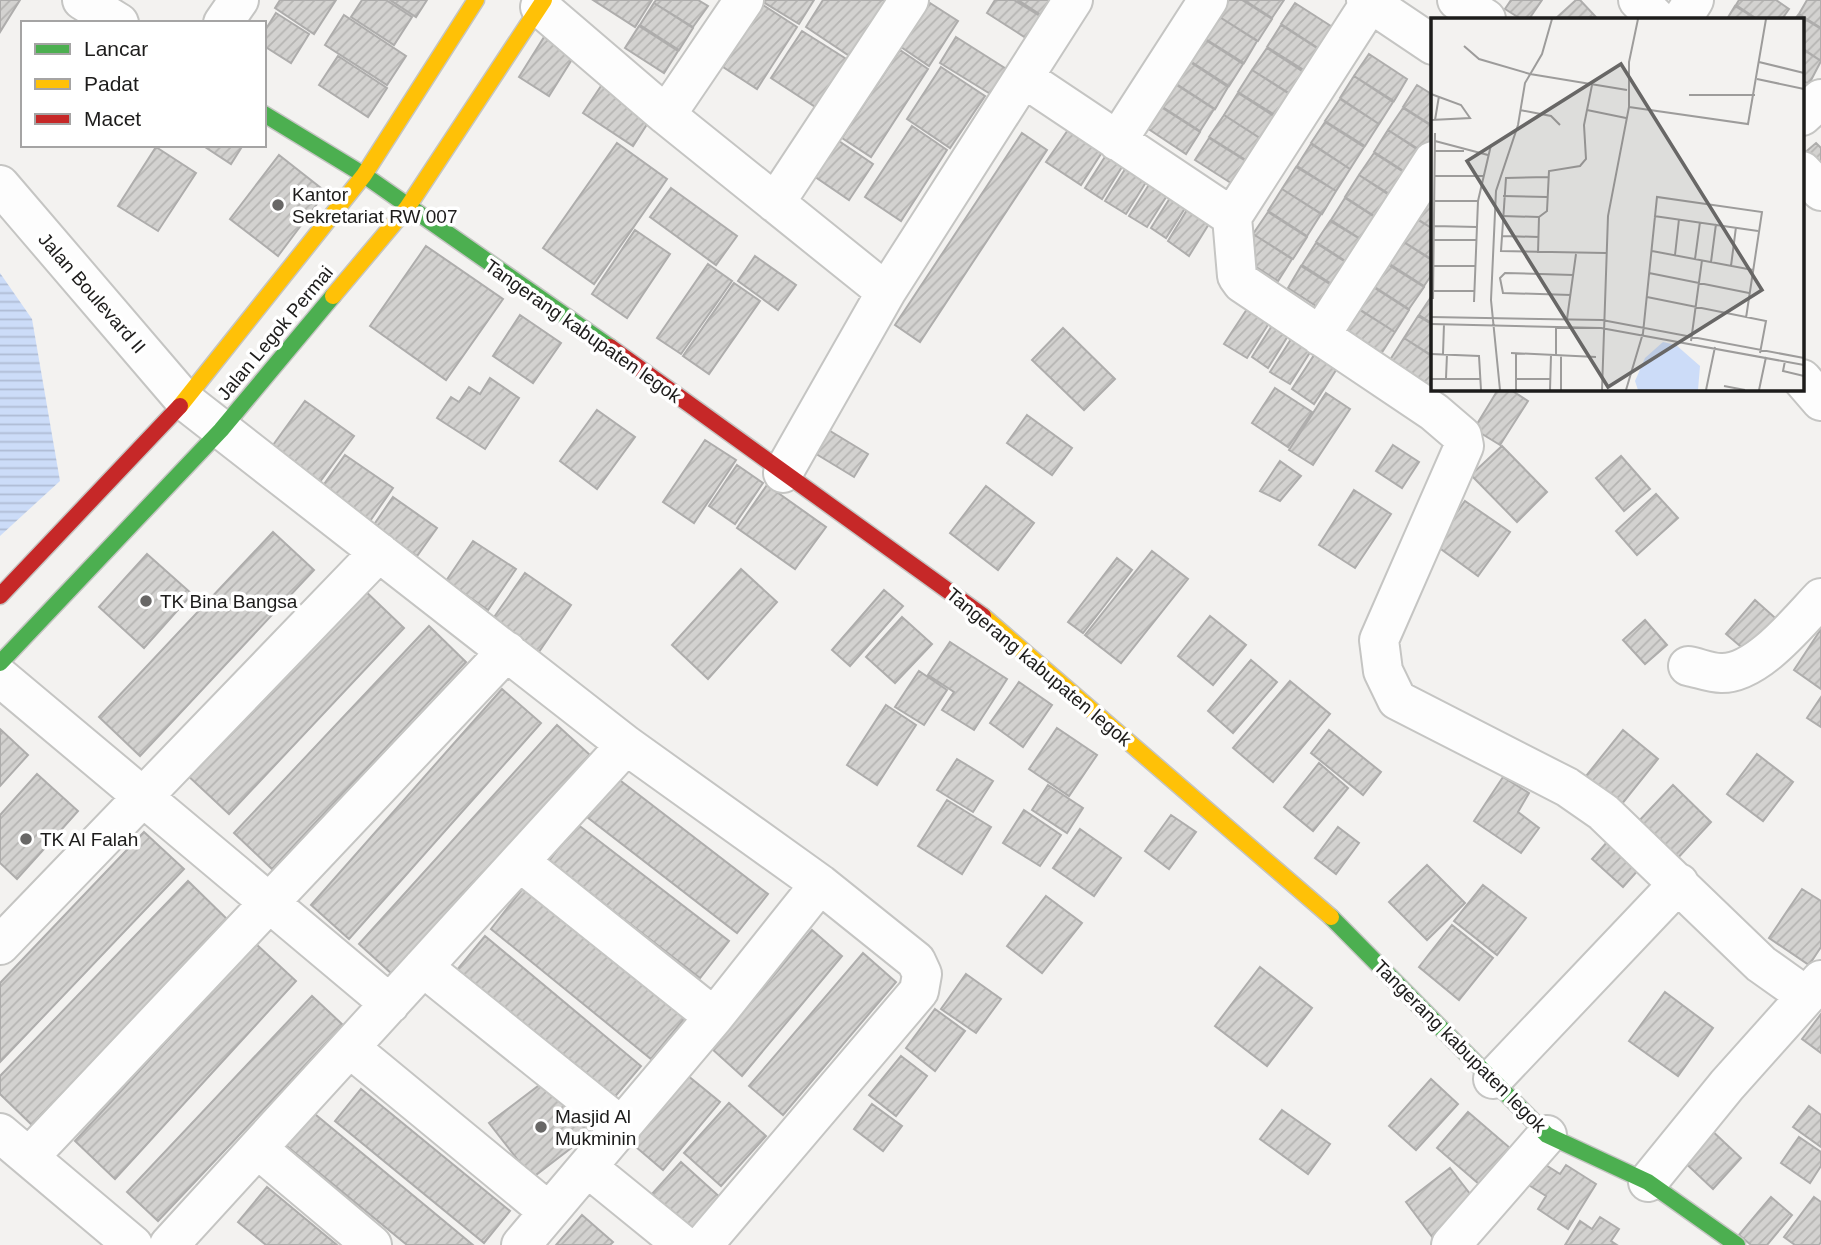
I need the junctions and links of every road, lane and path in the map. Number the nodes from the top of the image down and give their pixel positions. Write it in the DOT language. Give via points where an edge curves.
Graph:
graph roads {
  1 [pos="82,0"];
  2 [pos="239,0"];
  3 [pos="476,0"];
  4 [pos="744,0"];
  5 [pos="909,0"];
  6 [pos="1073,0"];
  7 [pos="1208,0"];
  8 [pos="1457,0"];
  9 [pos="1638,0"];
  10 [pos="1694,0"];
  11 [pos="1368,1"];
  12 [pos="542,3"];
  13 [pos="1484,18"];
  14 [pos="1656,18"];
  15 [pos="1683,18"];
  16 [pos="116,21"];
  17 [pos="224,21"];
  18 [pos="1431,45"];
  19 [pos="1024,78"];
  20 [pos="1821,99"];
  21 [pos="1804,114"];
  22 [pos="266,115"];
  23 [pos="666,115"];
  24 [pos="1118,141"];
  25 [pos="1431,164"];
  26 [pos="1804,173"];
  27 [pos="364,175"];
  28 [pos="0,185"];
  29 [pos="1821,191"];
  30 [pos="775,203"];
  31 [pos="407,208"];
  32 [pos="1233,217"];
  33 [pos="886,292"];
  34 [pos="1320,336"];
  35 [pos="1804,381"];
  36 [pos="1442,400"];
  37 [pos="185,401"];
  38 [pos="1821,401"];
  39 [pos="221,430"];
  40 [pos="783,473"];
  41 [pos="379,552"];
  42 [pos="0,596"];
  43 [pos="1821,598"];
  44 [pos="507,651"];
  45 [pos="0,663"];
  46 [pos="1688,666"];
  47 [pos="0,677"];
  48 [pos="626,745"];
  49 [pos="144,797"];
  50 [pos="520,862"];
  51 [pos="1679,883"];
  52 [pos="820,884"];
  53 [pos="269,903"];
  54 [pos="0,946"];
  55 [pos="423,967"];
  56 [pos="1814,988"];
  57 [pos="390,1004"];
  58 [pos="714,1017"];
  59 [pos="350,1048"];
  60 [pos="1493,1079"];
  61 [pos="622,1127"];
  62 [pos="0,1133"];
  63 [pos="1548,1135"];
  64 [pos="258,1149"];
  65 [pos="29,1157"];
  66 [pos="587,1167"];
  67 [pos="1648,1182"];
  68 [pos="549,1212"];
  69 [pos="133,1245"];
  70 [pos="169,1245"];
  71 [pos="372,1245"];
  72 [pos="521,1245"];
  73 [pos="684,1245"];
  74 [pos="703,1245"];
  75 [pos="1451,1245"];
  76 [pos="1737,1245"];
  1 -- 16 [label="street"];
  2 -- 17 [label="street"];
  3 -- 27 [label="street, Jalan Legok Permai"];
  4 -- 23 [label="street"];
  5 -- 30 [label="street"];
  6 -- 19 [label="street"];
  7 -- 24 [label="street"];
  8 -- 13 [label="street"];
  9 -- 14 [label="street"];
  10 -- 15 [label="street"];
  11 -- 18 [label="street"];
  11 -- 32 [label="street"];
  12 -- 23 [label="street"];
  12 -- 31 [label="street, Jalan Legok Permai"];
  19 -- 24 [label="street"];
  19 -- 33 [label="street"];
  20 -- 21 [label="street"];
  22 -- 27 [label="street, Tangerang kabupaten legok"];
  23 -- 30 [label="street"];
  24 -- 32 [label="street"];
  25 -- 34 [label="street"];
  26 -- 29 [label="street"];
  27 -- 31 [label="street, Tangerang kabupaten legok"];
  27 -- 37 [label="street, Jalan Legok Permai"];
  28 -- 37 [label="street, Jalan Boulevard II"];
  30 -- 33 [label="street"];
  31 -- 39 [label="street, Jalan Legok Permai"];
  31 -- 40 [label="street, Tangerang kabupaten legok"];
  32 -- 34 [label="street" via="1239,280"];
  33 -- 40 [label="street"];
  34 -- 36 [label="street"];
  35 -- 38 [label="street"];
  36 -- 51 [label="street" via="1464,446 1379,640 1388,685 1397,700 1567,787 1627,833"];
  37 -- 39 [label="street"];
  37 -- 42 [label="street, Jalan Legok Permai"];
  39 -- 41 [label="street"];
  39 -- 45 [label="street, Jalan Legok Permai"];
  40 -- 60 [label="street, Tangerang kabupaten legok" via="985,617 1340,925"];
  41 -- 44 [label="street"];
  41 -- 49 [label="street"];
  43 -- 46 [label="street" via="1771,650 1736,671 1720,673"];
  44 -- 48 [label="street"];
  44 -- 53 [label="street"];
  47 -- 49 [label="street"];
  48 -- 50 [label="street"];
  48 -- 52 [label="street"];
  49 -- 53 [label="street"];
  49 -- 54 [label="street"];
  50 -- 55 [label="street"];
  50 -- 58 [label="street"];
  51 -- 56 [label="street" via="1761,964"];
  51 -- 60 [label="street"];
  52 -- 58 [label="street"];
  52 -- 74 [label="street" via="916,961 922,974 919,990"];
  53 -- 57 [label="street"];
  53 -- 65 [label="street"];
  55 -- 57 [label="street"];
  55 -- 61 [label="street"];
  56 -- 67 [label="street"];
  57 -- 59 [label="street"];
  58 -- 61 [label="street"];
  59 -- 64 [label="street"];
  59 -- 68 [label="street"];
  60 -- 63 [label="street, Tangerang kabupaten legok"];
  61 -- 66 [label="street"];
  62 -- 65 [label="street"];
  63 -- 67 [label="street, Tangerang kabupaten legok"];
  63 -- 75 [label="street"];
  64 -- 70 [label="street"];
  64 -- 71 [label="street"];
  65 -- 69 [label="street"];
  66 -- 68 [label="street"];
  66 -- 73 [label="street"];
  67 -- 76 [label="street, Tangerang kabupaten legok"];
  68 -- 72 [label="street"];
}
